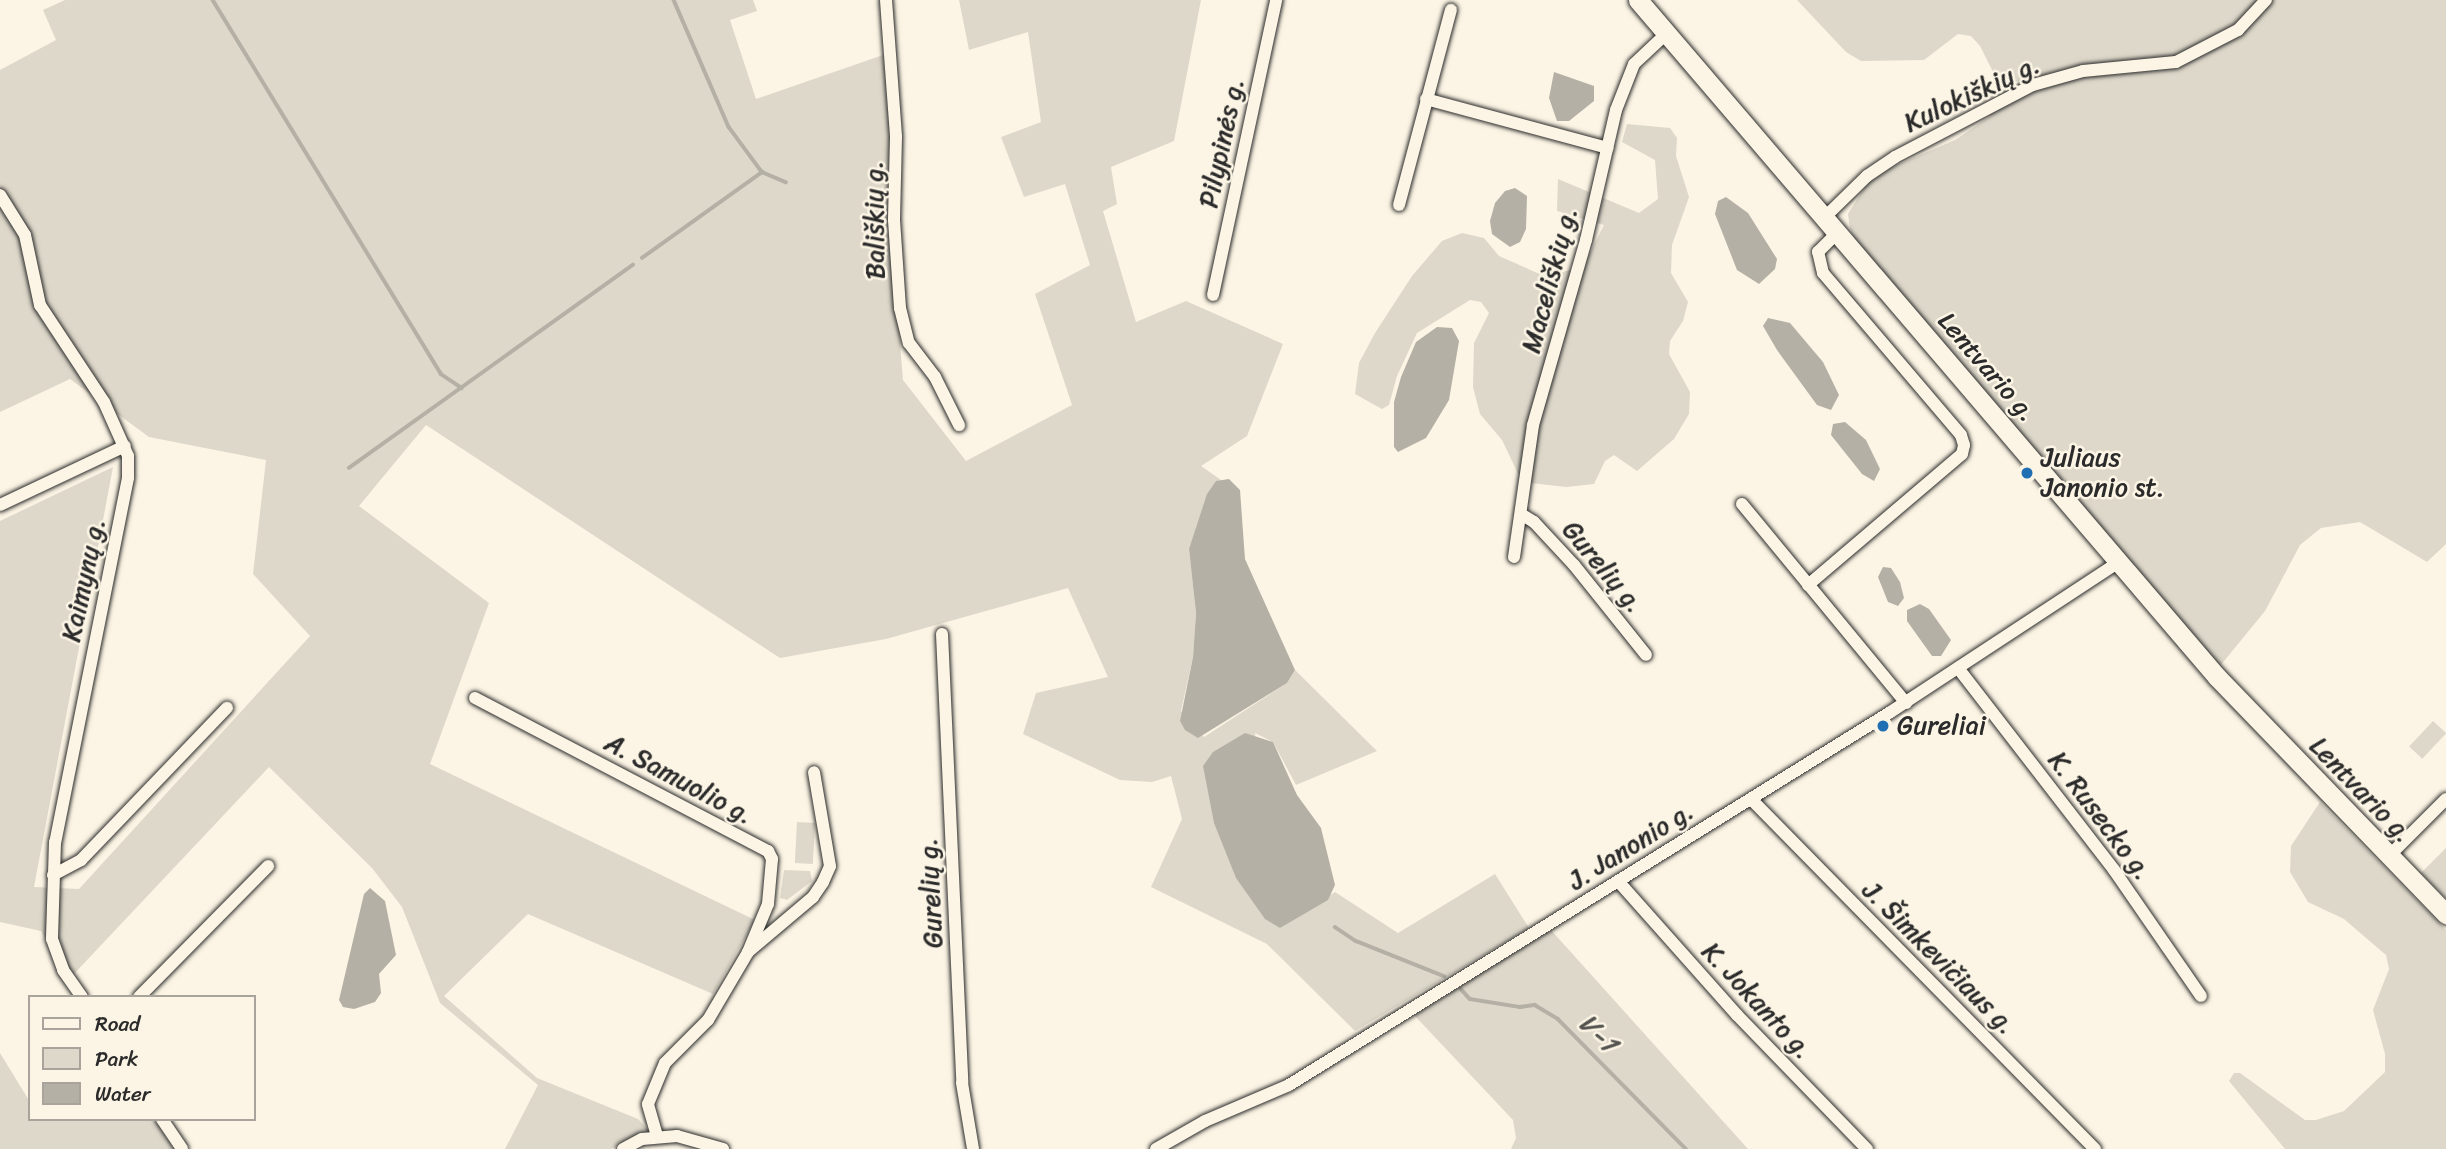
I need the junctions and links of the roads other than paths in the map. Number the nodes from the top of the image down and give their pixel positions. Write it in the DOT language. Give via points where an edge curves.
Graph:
graph roads {
  1 [pos="886,0"];
  2 [pos="1276,0"];
  3 [pos="1638,0"];
  4 [pos="2266,0"];
  5 [pos="1451,10"];
  6 [pos="1668,32"];
  7 [pos="1426,99"];
  8 [pos="1608,148"];
  9 [pos="0,195"];
  10 [pos="1399,205"];
  11 [pos="1832,224"];
  12 [pos="1213,295"];
  13 [pos="959,425"];
  14 [pos="125,446"];
  15 [pos="1742,504"];
  16 [pos="0,505"];
  17 [pos="1521,514"];
  18 [pos="1514,557"];
  19 [pos="2119,562"];
  20 [pos="1808,585"];
  21 [pos="942,634"];
  22 [pos="1646,655"];
  23 [pos="1958,667"];
  24 [pos="475,698"];
  25 [pos="1906,703"];
  26 [pos="227,708"];
  27 [pos="814,772"];
  28 [pos="1751,799"];
  29 [pos="2446,799"];
  30 [pos="2388,857"];
  31 [pos="268,866"];
  32 [pos="53,875"];
  33 [pos="1618,881"];
  34 [pos="2446,914"];
  35 [pos="748,952"];
  36 [pos="81,995"];
  37 [pos="141,995"];
  38 [pos="2200,996"];
  39 [pos="163,1121"];
  40 [pos="657,1136"];
  41 [pos="182,1149"];
  42 [pos="623,1149"];
  43 [pos="723,1149"];
  44 [pos="973,1149"];
  45 [pos="1156,1149"];
  46 [pos="1867,1149"];
  47 [pos="2095,1149"];
  1 -- 13 [label="street, Bališkių g." via="896,137 894,220 900,308 909,342 935,377"];
  2 -- 12 [label="street, Pilypinės g."];
  3 -- 6 [label="main road, Lentvario g."];
  4 -- 11 [label="street, Kulokiškių g." via="2238,30 2176,62 2083,71 2033,85 1867,176"];
  5 -- 7 [label="street"];
  6 -- 8 [label="street, Maceliškių g." via="1642,54 1627,78"];
  6 -- 11 [label="main road, Lentvario g."];
  7 -- 8 [label="street"];
  7 -- 10 [label="street"];
  8 -- 17 [label="street, Maceliškių g." via="1533,425"];
  9 -- 14 [label="street, Kaimynų g." via="25,235 40,305 104,402"];
  11 -- 19 [label="main road, Lentvario g."];
  11 -- 20 [label="street, Kulokiškių g." via="1818,252 1823,273 1961,435 1964,445 1962,454"];
  14 -- 16 [label="street"];
  14 -- 32 [label="street, Kaimynų g." via="128,478 73,741"];
  15 -- 20 [label="street"];
  17 -- 18 [label="street, Maceliškių g."];
  17 -- 22 [label="street, Gurelių g." via="1574,565"];
  19 -- 23 [label="street, J. Janonio g."];
  19 -- 30 [label="main road, Lentvario g." via="2217,677"];
  20 -- 25 [label="street"];
  21 -- 44 [label="street, Gurelių g." via="962,1083"];
  23 -- 25 [label="street, J. Janonio g."];
  23 -- 38 [label="street, K. Rusecko g." via="2114,870"];
  24 -- 35 [label="street, A. Samuolio g." via="768,851 772,859 768,904"];
  25 -- 28 [label="street, J. Janonio g."];
  26 -- 32 [label="street" via="81,860"];
  27 -- 35 [label="street" via="830,866 813,897"];
  28 -- 33 [label="street, J. Janonio g."];
  28 -- 47 [label="street, J. Šimkevičiaus g."];
  29 -- 30 [label="street"];
  30 -- 34 [label="main road, Lentvario g."];
  31 -- 37 [label="street"];
  32 -- 36 [label="street, Kaimynų g." via="55,953"];
  33 -- 45 [label="street, J. Janonio g." via="1289,1085 1205,1121"];
  33 -- 46 [label="street, K. Jokanto g." via="1737,1015"];
  35 -- 40 [label="street" via="708,1020 657,1076 648,1104"];
  39 -- 41 [label="street"];
  40 -- 42 [label="street"];
  40 -- 43 [label="street" via="677,1136"];
}
